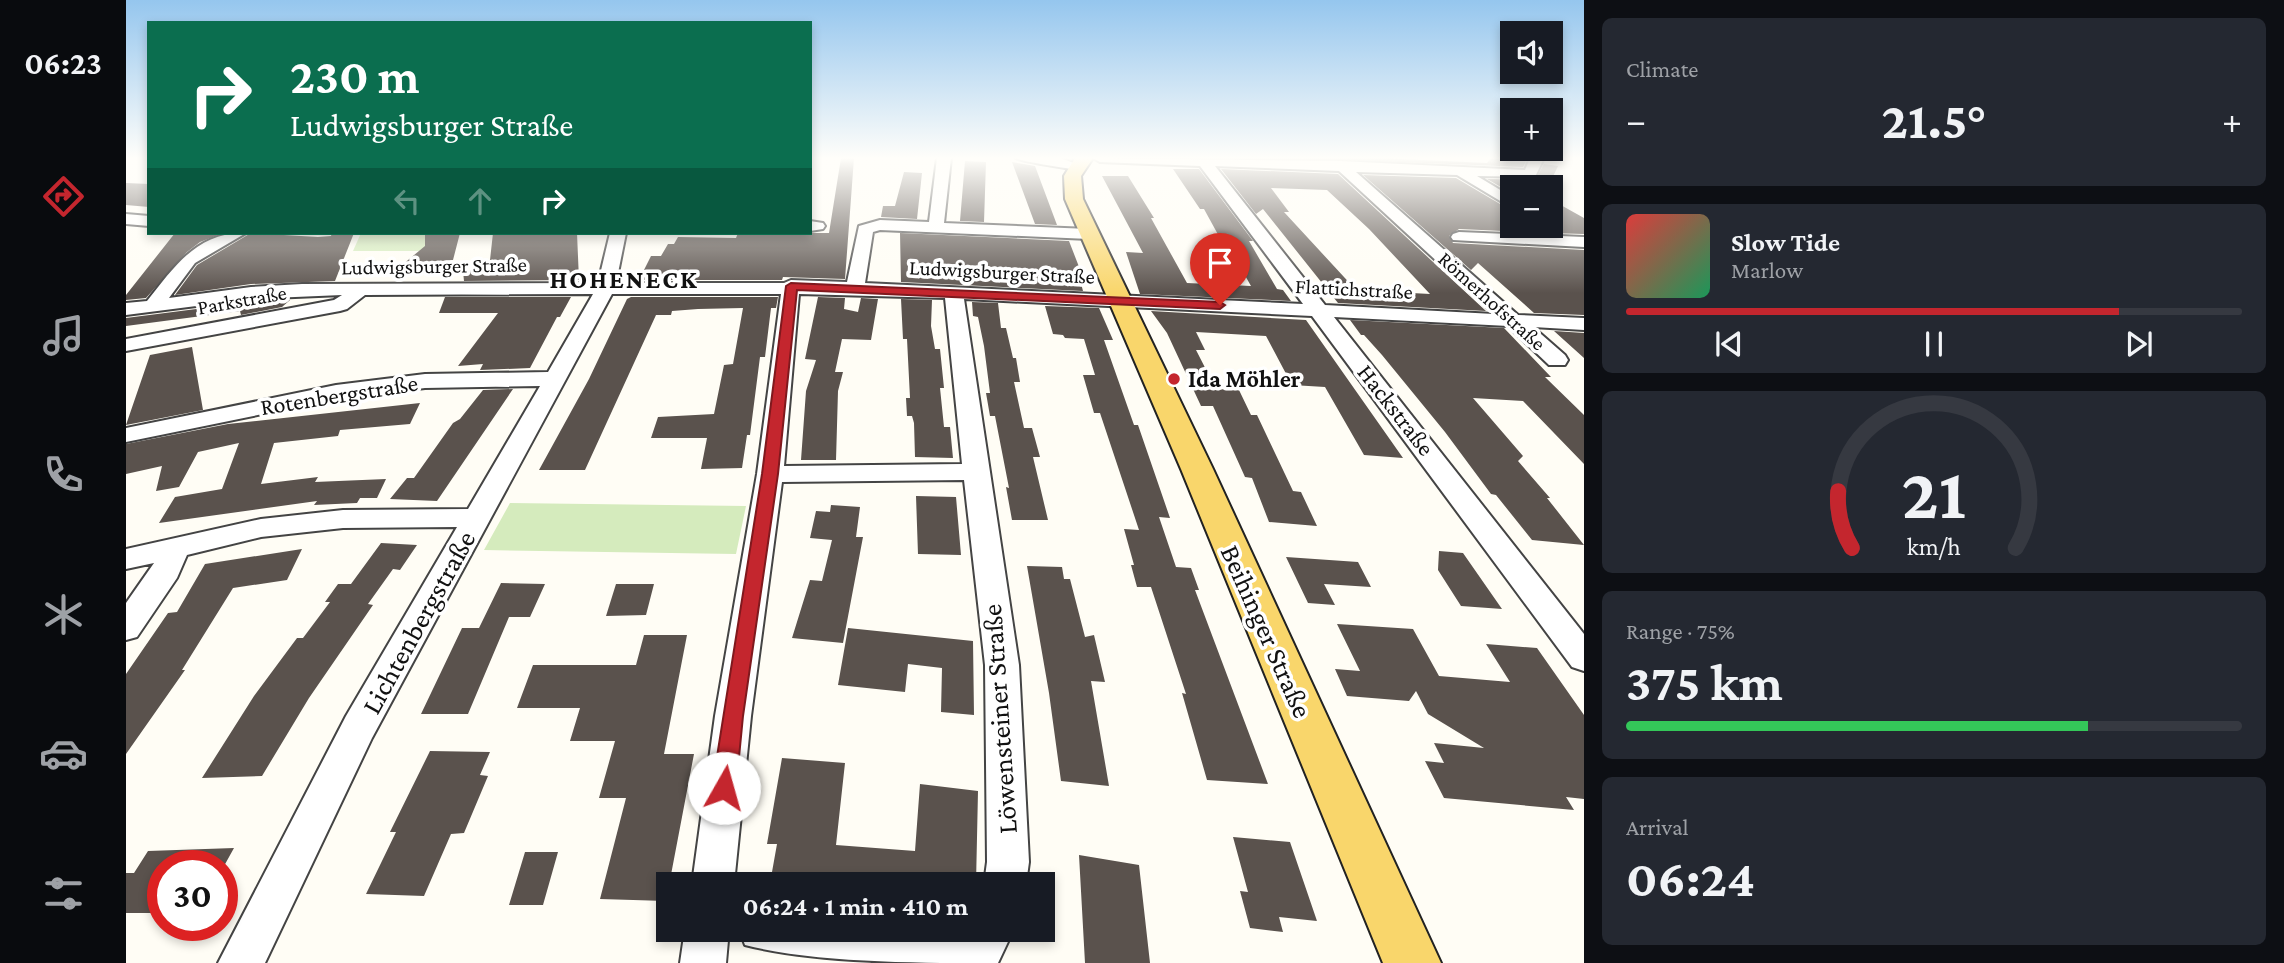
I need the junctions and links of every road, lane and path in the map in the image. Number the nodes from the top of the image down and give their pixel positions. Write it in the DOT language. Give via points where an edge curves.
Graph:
graph roads {
  1 [pos="939,203"];
  2 [pos="1077,203"];
  3 [pos="1236,203"];
  4 [pos="1383,203"];
  5 [pos="126,219"];
  6 [pos="147,221"];
  7 [pos="936,226"];
  8 [pos="126,230"];
  9 [pos="1563,233"];
  10 [pos="1089,234"];
  11 [pos="233,235"];
  12 [pos="618,235"];
  13 [pos="1459,236"];
  14 [pos="1581,243"];
  15 [pos="791,286"];
  16 [pos="606,287"];
  17 [pos="855,288"];
  18 [pos="362,289"];
  19 [pos="954,292"];
  20 [pos="1121,300"];
  21 [pos="153,306"];
  22 [pos="126,309"];
  23 [pos="1318,310"];
  24 [pos="1515,320"];
  25 [pos="1584,324"];
  26 [pos="126,345"];
  27 [pos="1557,360"];
  28 [pos="554,379"];
  29 [pos="126,435"];
  30 [pos="975,472"];
  31 [pos="770,474"];
  32 [pos="476,518"];
  33 [pos="176,546"];
  34 [pos="126,559"];
  35 [pos="126,628"];
  36 [pos="1584,658"];
  37 [pos="714,872"];
  38 [pos="1007,872"];
  39 [pos="706,942"];
  40 [pos="845,942"];
  41 [pos="985,942"];
  42 [pos="241,963"];
  43 [pos="703,963"];
  44 [pos="1412,963"];
  1 -- 7 [label="street"];
  2 -- 10 [label="main road, Beihinger Straße"];
  3 -- 23 [label="street, Hackstraße"];
  4 -- 24 [label="street, Römerhofstraße"];
  5 -- 6 [label="street"];
  6 -- 8 [label="street"];
  7 -- 10 [label="street"];
  7 -- 17 [label="street" via="865,229"];
  9 -- 14 [label="street"];
  10 -- 20 [label="main road, Beihinger Straße"];
  11 -- 21 [label="street" via="189,259"];
  12 -- 16 [label="street"];
  13 -- 14 [label="street"];
  15 -- 16 [label="street, Ludwigsburger Straße"];
  15 -- 17 [label="street, Ludwigsburger Straße"];
  15 -- 31 [label="street"];
  16 -- 18 [label="street, Ludwigsburger Straße"];
  16 -- 28 [label="street, Lichtenbergstraße"];
  17 -- 19 [label="street, Ludwigsburger Straße"];
  18 -- 21 [label="street, Ludwigsburger Straße" via="251,293"];
  18 -- 26 [label="street, Parkstraße" via="340,304"];
  19 -- 20 [label="street, Ludwigsburger Straße"];
  19 -- 30 [label="street, Löwensteiner Straße"];
  20 -- 23 [label="street, Flattichstraße"];
  20 -- 44 [label="main road, Beihinger Straße"];
  21 -- 22 [label="street, Ludwigsburger Straße"];
  23 -- 24 [label="street, Flattichstraße"];
  23 -- 36 [label="street, Hackstraße"];
  24 -- 25 [label="street, Flattichstraße"];
  24 -- 27 [label="street, Römerhofstraße"];
  28 -- 29 [label="street, Rotenbergstraße" via="425,381 336,392"];
  28 -- 32 [label="street, Lichtenbergstraße"];
  30 -- 31 [label="street"];
  30 -- 38 [label="street, Löwensteiner Straße" via="1002,665"];
  31 -- 37 [label="street"];
  32 -- 33 [label="street" via="343,519 261,528"];
  32 -- 42 [label="street, Lichtenbergstraße" via="359,727"];
  33 -- 34 [label="street"];
  33 -- 35 [label="street" via="166,570"];
  39 -- 43 [label="street"];
  40 -- 41 [label="street" via="974,962"];
}
